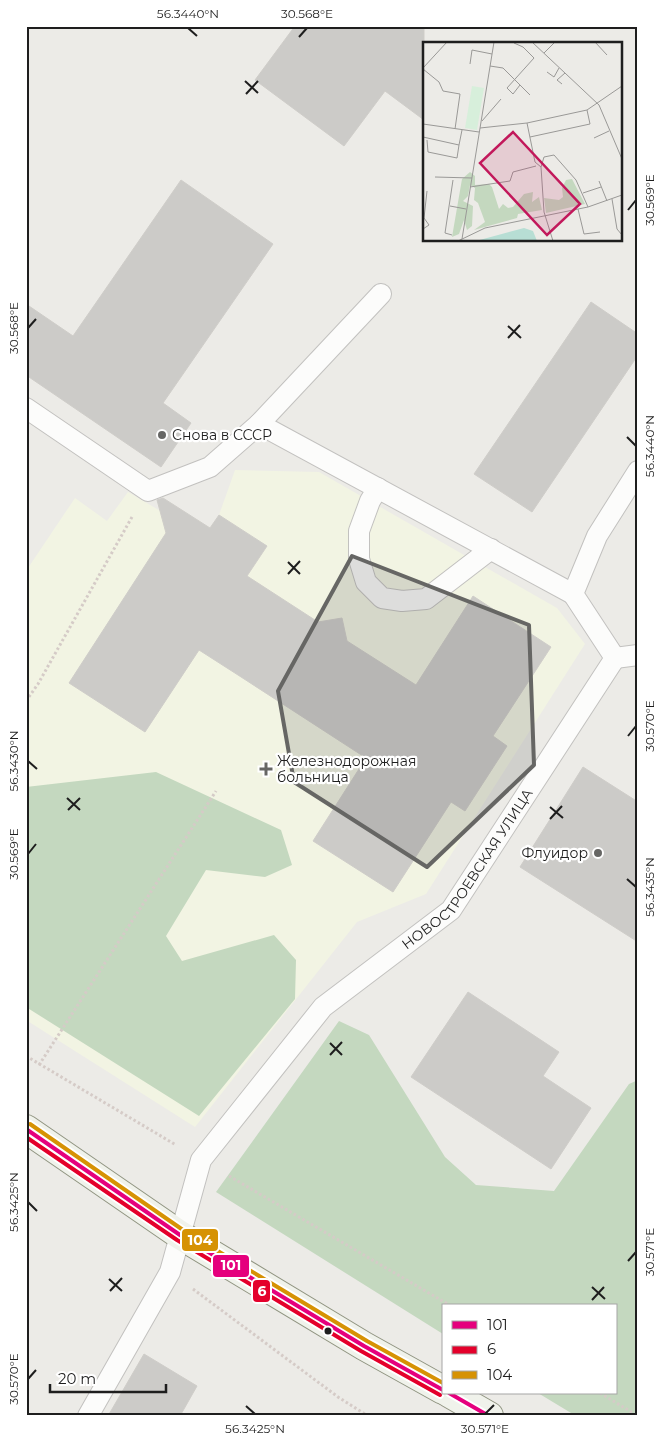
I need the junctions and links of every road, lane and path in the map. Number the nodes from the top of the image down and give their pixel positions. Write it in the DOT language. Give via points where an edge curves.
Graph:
graph roads {
  1 [pos="381,294"];
  2 [pos="26,408"];
  3 [pos="259,424"];
  4 [pos="638,471"];
  5 [pos="378,488"];
  6 [pos="148,491"];
  7 [pos="490,549"];
  8 [pos="573,594"];
  9 [pos="638,655"];
  10 [pos="615,658"];
  11 [pos="26,701"];
  12 [pos="216,791"];
  13 [pos="26,1056"];
  14 [pos="39,1065"];
  15 [pos="26,1129"];
  16 [pos="201,1160"];
  17 [pos="180,1235"];
  18 [pos="170,1272"];
  19 [pos="447,1304"];
  20 [pos="442,1389"];
  21 [pos="451,1394"];
  22 [pos="602,1394"];
  23 [pos="88,1416"];
  24 [pos="368,1416"];
  25 [pos="489,1416"];
  26 [pos="638,1416"];
  1 -- 3 [label="lane"];
  2 -- 6 [label="lane"];
  3 -- 5 [label="lane"];
  3 -- 6 [label="lane" via="210,467"];
  4 -- 8 [label="lane" via="597,536"];
  5 -- 7 [label="lane"];
  5 -- 7 [label="lane" via="359,531 359,559 366,582 382,598 402,602 426,599"];
  6 -- 11 [label="path"];
  7 -- 8 [label="lane"];
  8 -- 10 [label="lane"];
  9 -- 10 [label="lane"];
  10 -- 16 [label="lane, НОВОСТРОЕВСКАЯ УЛИЦА" via="450,910 323,1007"];
  12 -- 14 [label="path"];
  13 -- 14 [label="path"];
  14 -- 16 [label="path"];
  15 -- 17 [label="main road"];
  16 -- 17 [label="lane, НОВОСТРОЕВСКАЯ УЛИЦА"];
  16 -- 19 [label="path"];
  17 -- 18 [label="lane, НОВОСТРОЕВСКАЯ УЛИЦА"];
  17 -- 20 [label="main road"];
  18 -- 23 [label="lane, НОВОСТРОЕВСКАЯ УЛИЦА"];
  18 -- 24 [label="path"];
  21 -- 25 [label="main road"];
  22 -- 26 [label="path"];
}
